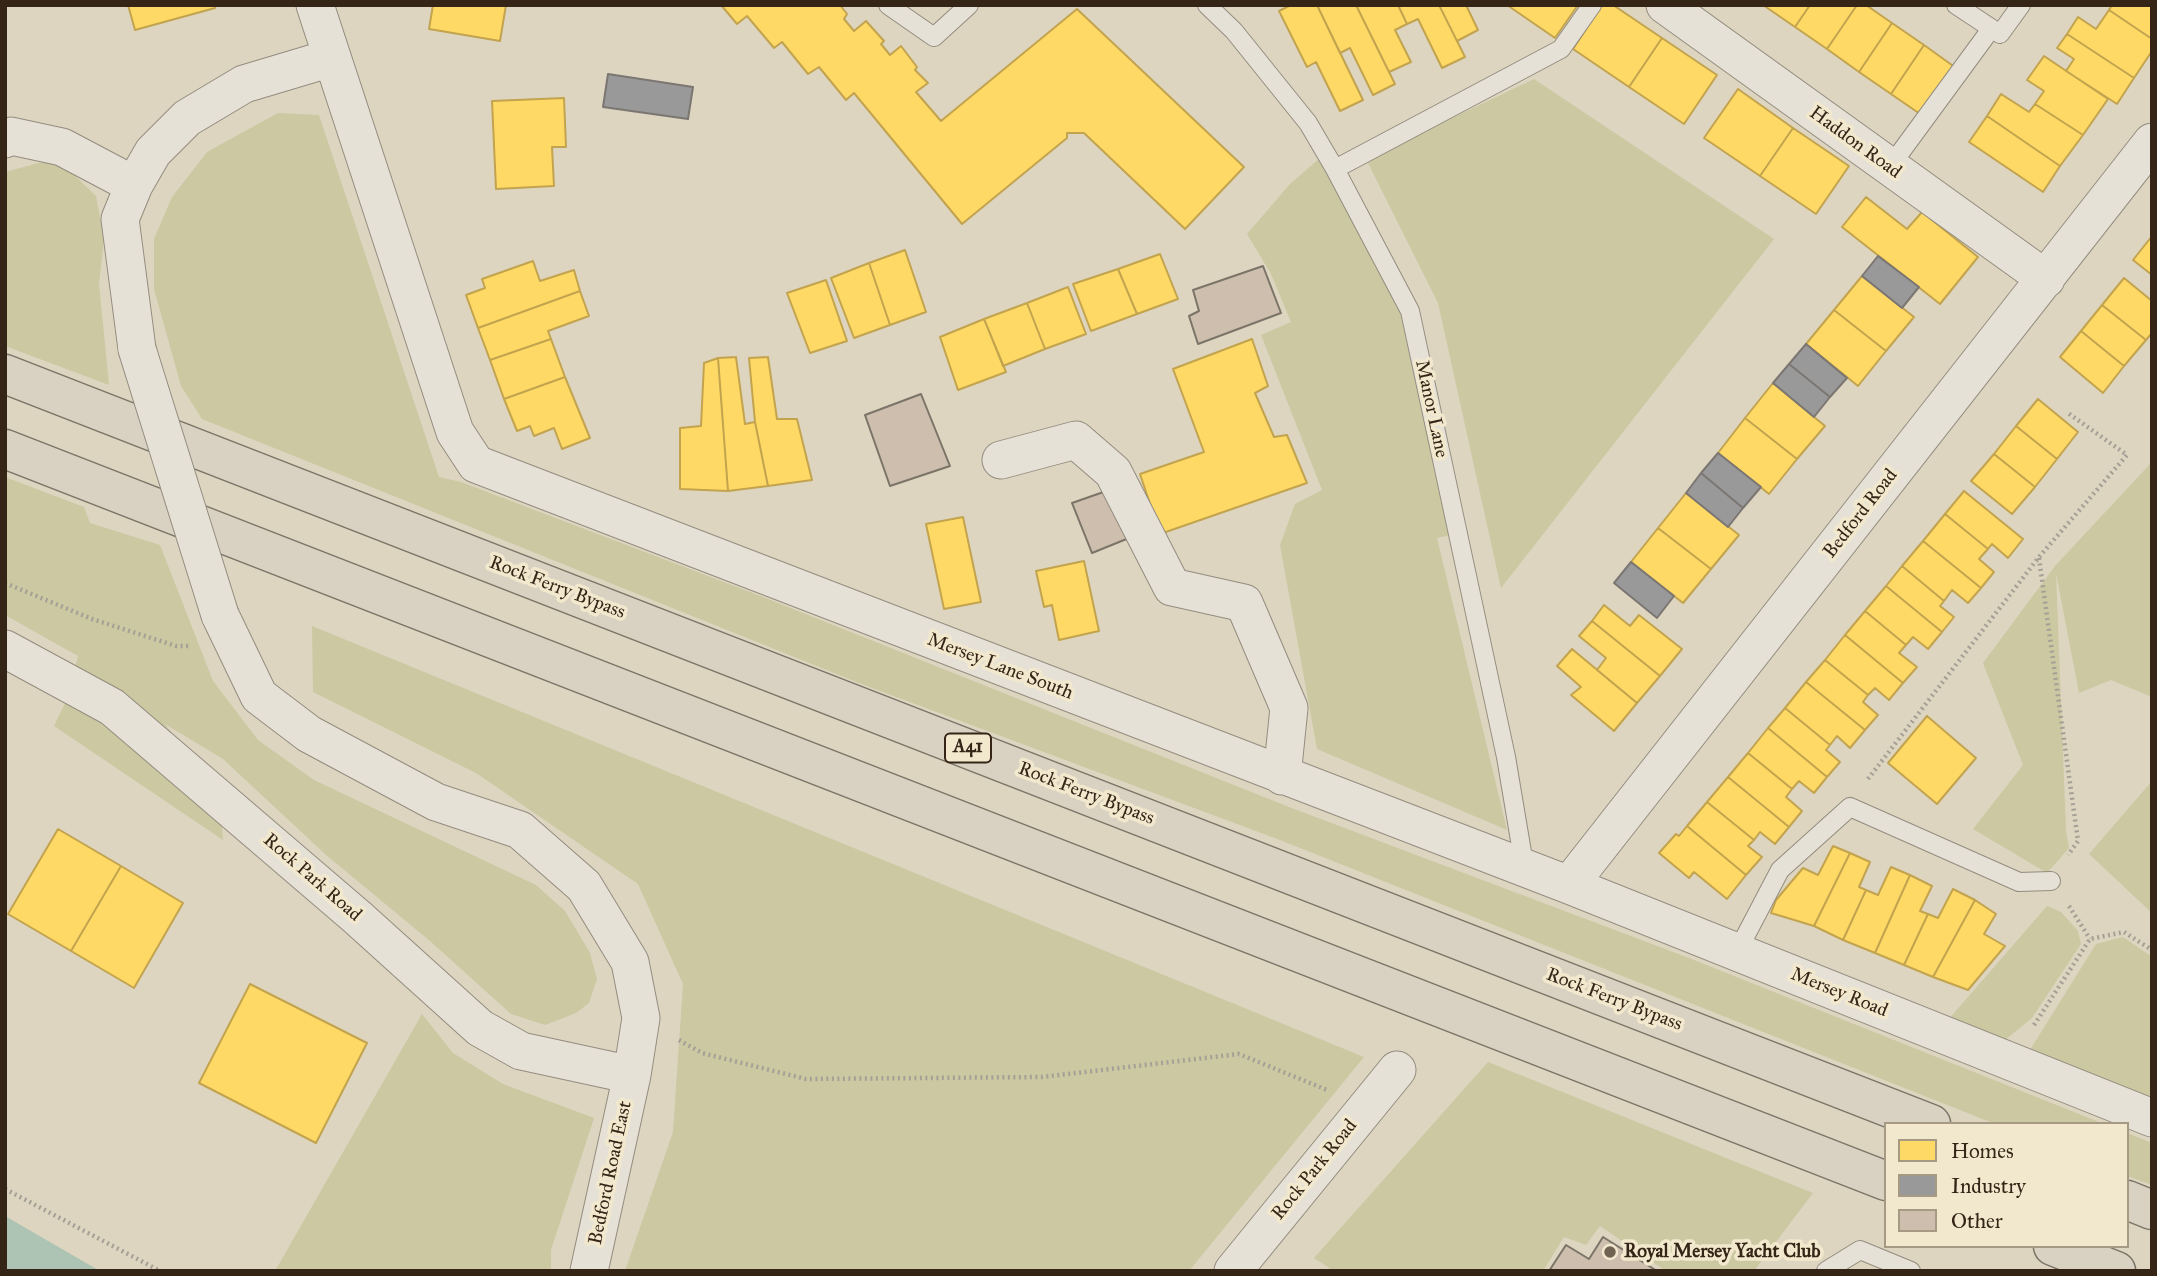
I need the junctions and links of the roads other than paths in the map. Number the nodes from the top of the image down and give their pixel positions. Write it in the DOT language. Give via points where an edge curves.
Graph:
graph roads {
  1 [pos="315,5"];
  2 [pos="888,5"];
  3 [pos="970,5"];
  4 [pos="1207,5"];
  5 [pos="1592,5"];
  6 [pos="1664,5"];
  7 [pos="1956,5"];
  8 [pos="2021,5"];
  9 [pos="1991,29"];
  10 [pos="331,58"];
  11 [pos="5,139"];
  12 [pos="2152,142"];
  13 [pos="1889,168"];
  14 [pos="1335,169"];
  15 [pos="134,186"];
  16 [pos="2046,279"];
  17 [pos="5,374"];
  18 [pos="5,449"];
  19 [pos="1001,460"];
  20 [pos="5,649"];
  21 [pos="1282,776"];
  22 [pos="1525,870"];
  23 [pos="2052,881"];
  24 [pos="1569,885"];
  25 [pos="1737,952"];
  26 [pos="1397,1070"];
  27 [pos="632,1075"];
  28 [pos="2152,1118"];
  29 [pos="1926,1122"];
  30 [pos="1884,1180"];
  31 [pos="2129,1201"];
  32 [pos="2152,1210"];
  33 [pos="2058,1248"];
  34 [pos="589,1271"];
  35 [pos="1233,1271"];
  36 [pos="1826,1271"];
  37 [pos="1911,1271"];
  38 [pos="2116,1271"];
  1 -- 10 [label="street"];
  2 -- 3 [label="lane" via="934,37"];
  4 -- 14 [label="lane, Manor Lane" via="1234,31 1308,123"];
  5 -- 14 [label="lane" via="1561,49"];
  6 -- 13 [label="street, Haddon Road"];
  7 -- 9 [label="lane"];
  8 -- 9 [label="lane" via="2000,34"];
  9 -- 13 [label="lane"];
  10 -- 15 [label="street" via="244,84 187,118 153,152"];
  10 -- 21 [label="street, Mersey Lane South" via="455,432 476,464"];
  11 -- 15 [label="street" via="11,136 62,147"];
  12 -- 16 [label="street, Bedford Road"];
  13 -- 16 [label="street, Haddon Road"];
  14 -- 22 [label="lane, Manor Lane" via="1410,311 1506,757"];
  15 -- 27 [label="street, Bedford Road East, bridge" via="120,219 138,349 227,630 258,696 309,734 436,802 520,830 584,886 630,962 641,1018"];
  16 -- 24 [label="street, Bedford Road"];
  17 -- 29 [label="highway, Rock Ferry Bypass / A41"];
  18 -- 30 [label="highway"];
  19 -- 21 [label="street" via="1076,440 1113,472 1172,587 1244,603 1289,708"];
  20 -- 27 [label="street, Rock Park Road" via="112,707 480,1028 521,1051"];
  21 -- 22 [label="street, Mersey Lane South"];
  22 -- 24 [label="street, Mersey Road"];
  23 -- 25 [label="lane" via="2019,882 1850,807 1780,870"];
  24 -- 25 [label="street, Mersey Road"];
  25 -- 28 [label="street, Mersey Road"];
  26 -- 35 [label="street, Rock Park Road"];
  27 -- 34 [label="street, Bedford Road East"];
  31 -- 32 [label="highway"];
  33 -- 38 [label="highway"];
  36 -- 37 [label="lane" via="1860,1250"];
}
